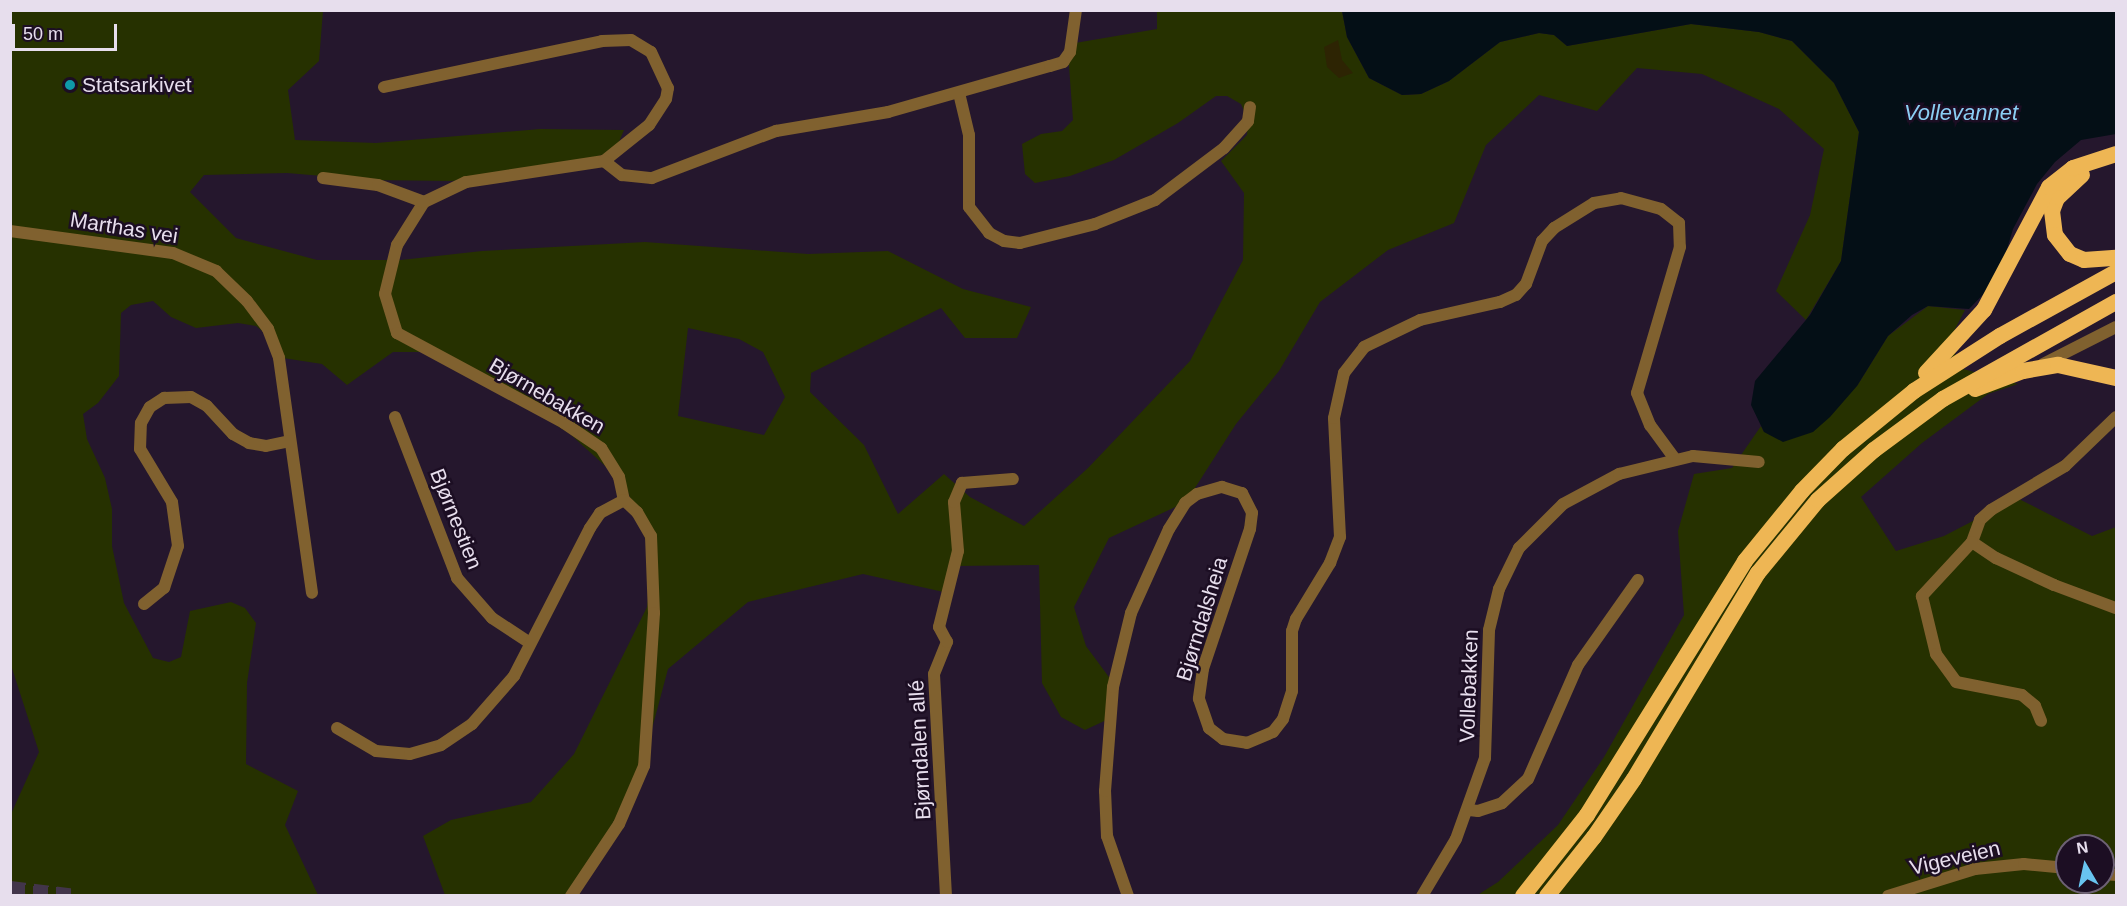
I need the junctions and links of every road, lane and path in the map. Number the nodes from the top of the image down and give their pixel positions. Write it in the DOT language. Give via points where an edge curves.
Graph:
graph roads {
  1 [pos="1076,10"];
  2 [pos="384,87"];
  3 [pos="959,93"];
  4 [pos="1251,107"];
  5 [pos="2116,154"];
  6 [pos="604,161"];
  7 [pos="2116,164"];
  8 [pos="323,178"];
  9 [pos="424,202"];
  10 [pos="10,231"];
  11 [pos="2116,258"];
  12 [pos="2116,273"];
  13 [pos="2116,302"];
  14 [pos="2116,327"];
  15 [pos="2037,367"];
  16 [pos="2116,378"];
  17 [pos="1932,407"];
  18 [pos="1885,414"];
  19 [pos="395,417"];
  20 [pos="2116,417"];
  21 [pos="289,441"];
  22 [pos="1675,459"];
  23 [pos="1759,462"];
  24 [pos="1013,479"];
  25 [pos="624,500"];
  26 [pos="1972,542"];
  27 [pos="1638,580"];
  28 [pos="312,593"];
  29 [pos="144,604"];
  30 [pos="2116,608"];
  31 [pos="530,643"];
  32 [pos="2041,721"];
  33 [pos="337,728"];
  34 [pos="1469,810"];
  35 [pos="2055,867"];
  36 [pos="571,896"];
  37 [pos="946,896"];
  38 [pos="1128,896"];
  39 [pos="1422,896"];
  40 [pos="1523,896"];
  41 [pos="1547,896"];
  42 [pos="1888,896"];
  1 -- 3 [label="street" via="1070,52 1062,62 997,78"];
  2 -- 6 [label="street" via="602,41 641,42 665,75 666,99 649,125"];
  3 -- 4 [label="street" via="969,135 969,207 989,233 1004,241 1020,243 1095,224 1155,200 1224,148 1248,121"];
  3 -- 6 [label="street" via="875,115 776,131 652,178 622,175"];
  5 -- 18 [label="highway" via="2073,168 2049,187 1984,310"];
  6 -- 9 [label="street" via="466,182"];
  7 -- 11 [label="highway" via="2087,172 2066,186 2057,198 2052,224 2061,246 2070,254 2097,262"];
  8 -- 9 [label="street" via="378,185"];
  9 -- 25 [label="street, Bjørnebakken" via="397,245 387,277 387,309 397,333 584,435 612,462"];
  10 -- 21 [label="street, Marthas vei" via="173,253 216,271 247,301 274,342"];
  12 -- 18 [label="highway" via="1952,365"];
  13 -- 17 [label="highway"];
  14 -- 15 [label="street"];
  15 -- 16 [label="highway" via="2070,366"];
  15 -- 17 [label="highway"];
  17 -- 41 [label="highway" via="1818,500 1758,573 1634,779"];
  18 -- 40 [label="highway" via="1802,491 1745,561 1587,815"];
  19 -- 31 [label="street, Bjørnestien" via="457,578 492,618"];
  20 -- 26 [label="street" via="2065,466 1991,510 1980,520"];
  21 -- 28 [label="street, Marthas vei"];
  21 -- 29 [label="street" via="266,446 249,443 191,397 164,398 150,407 141,423 140,449 172,502 178,546 164,588"];
  22 -- 23 [label="street, Vollebakken" via="1727,456"];
  22 -- 34 [label="street, Vollebakken" via="1619,474 1578,493 1546,518 1519,548 1499,589 1489,630 1488,744"];
  22 -- 38 [label="street, Bjørndalsheia" via="1650,425 1636,393 1680,247 1679,223 1673,215 1654,207 1621,198 1594,203 1554,228 1542,241 1526,284 1516,295 1420,320 1364,347 1344,373 1334,418 1341,537 1296,619 1292,632 1292,691 1283,719 1273,732 1247,743 1223,739 1209,728 1199,699 1203,669 1250,529 1252,513 1242,493 1221,487 1197,494 1185,503 1131,613 1113,687 1105,791 1107,836"];
  24 -- 37 [label="street, Bjørndalen allé" via="962,483 954,502 958,551 939,627 947,642 934,674"];
  25 -- 31 [label="street" via="600,513 590,528"];
  25 -- 36 [label="street, Bjørnebakken" via="646,525 654,554 647,744 628,807"];
  26 -- 30 [label="street" via="1982,551 2054,585"];
  26 -- 32 [label="street" via="1922,596 1936,654 1956,682 2022,695 2035,706"];
  27 -- 34 [label="street" via="1578,665 1528,778 1502,803"];
  31 -- 33 [label="street" via="514,675 486,711 441,745 410,754 392,754 360,744"];
  34 -- 39 [label="street, Vollebakken"];
  35 -- 42 [label="street, Vigeveien" via="2024,864 1975,868"];
}
